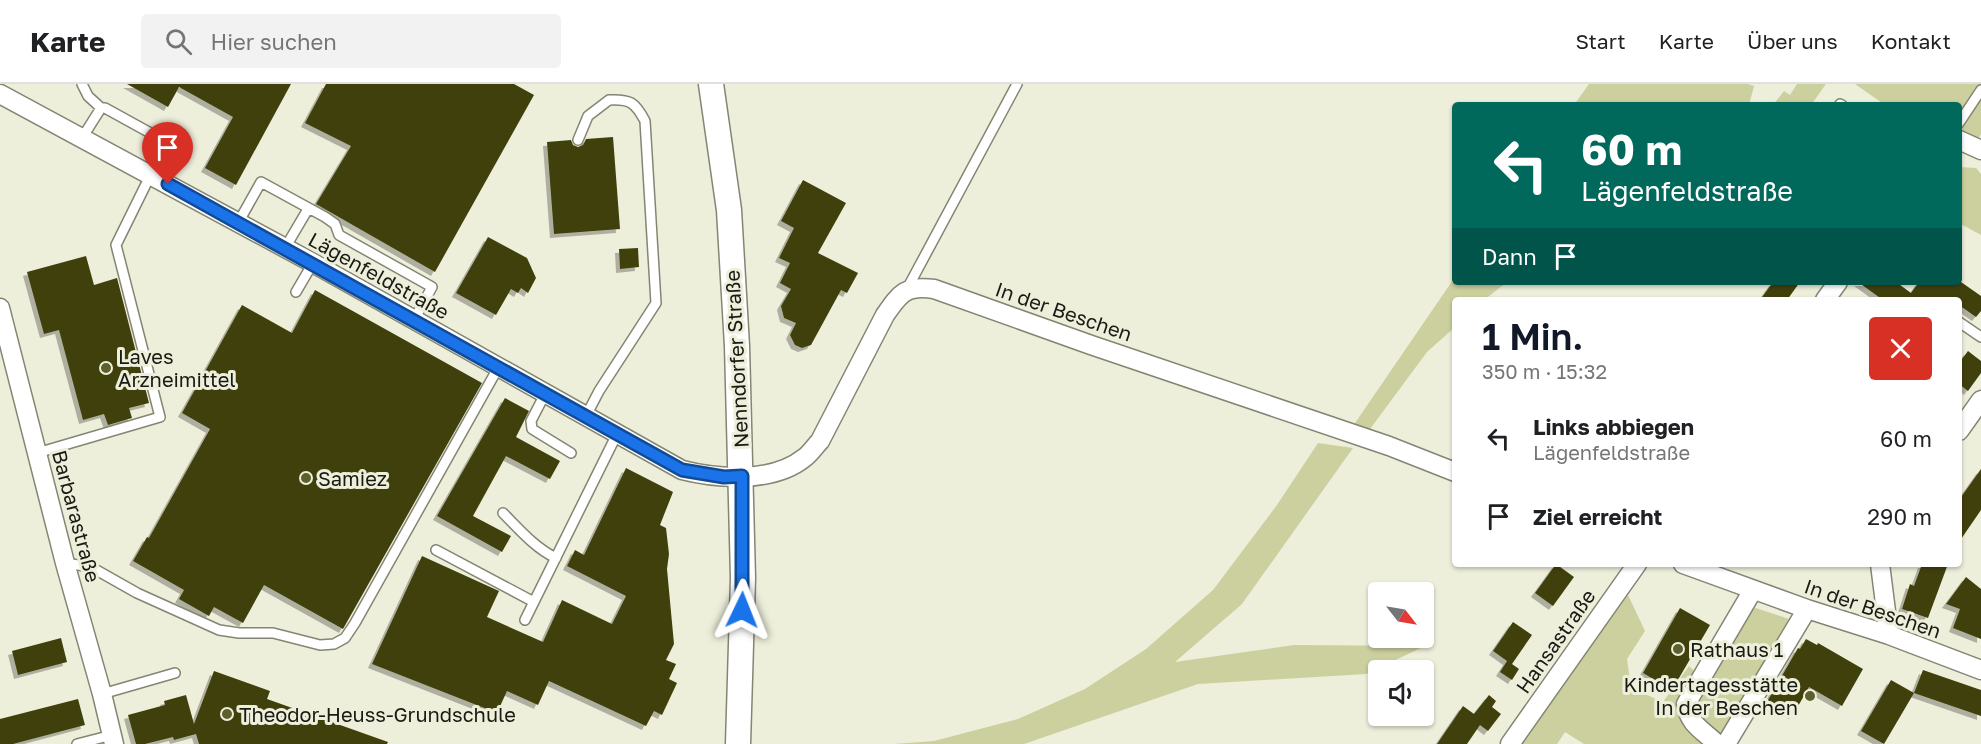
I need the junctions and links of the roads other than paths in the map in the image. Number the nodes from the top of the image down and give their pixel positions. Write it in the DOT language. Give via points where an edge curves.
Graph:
graph roads {
  1 [pos="82,84"];
  2 [pos="711,84"];
  3 [pos="1017,84"];
  4 [pos="1981,90"];
  5 [pos="0,94"];
  6 [pos="101,108"];
  7 [pos="1962,118"];
  8 [pos="82,138"];
  9 [pos="579,140"];
  10 [pos="1962,141"];
  11 [pos="174,146"];
  12 [pos="1981,150"];
  13 [pos="151,174"];
  14 [pos="308,209"];
  15 [pos="238,223"];
  16 [pos="285,248"];
  17 [pos="313,263"];
  18 [pos="907,289"];
  19 [pos="296,292"];
  20 [pos="0,309"];
  21 [pos="414,320"];
  22 [pos="1962,324"];
  23 [pos="1981,337"];
  24 [pos="498,368"];
  25 [pos="545,394"];
  26 [pos="1981,400"];
  27 [pos="586,416"];
  28 [pos="1962,427"];
  29 [pos="617,434"];
  30 [pos="37,453"];
  31 [pos="571,453"];
  32 [pos="1452,471"];
  33 [pos="742,476"];
  34 [pos="503,513"];
  35 [pos="436,550"];
  36 [pos="556,558"];
  37 [pos="65,563"];
  38 [pos="1635,567"];
  39 [pos="1691,567"];
  40 [pos="1880,567"];
  41 [pos="1753,590"];
  42 [pos="534,602"];
  43 [pos="1807,609"];
  44 [pos="525,620"];
  45 [pos="1889,635"];
  46 [pos="1981,670"];
  47 [pos="175,673"];
  48 [pos="102,694"];
  49 [pos="113,740"];
  50 [pos="77,744"];
  51 [pos="738,744"];
  52 [pos="1510,744"];
  53 [pos="1717,744"];
  54 [pos="1725,744"];
  1 -- 6 [label="lane"];
  2 -- 33 [label="street, Nenndorfer Straße" via="729,210"];
  3 -- 18 [label="lane"];
  4 -- 7 [label="lane"];
  5 -- 8 [label="street, Lägenfeldstraße"];
  6 -- 8 [label="lane"];
  6 -- 11 [label="lane"];
  8 -- 13 [label="street, Lägenfeldstraße"];
  9 -- 27 [label="lane" via="588,116 609,100 630,101 645,121 656,303"];
  10 -- 12 [label="street"];
  13 -- 15 [label="street, Lägenfeldstraße"];
  13 -- 30 [label="lane" via="116,245 160,417"];
  14 -- 15 [label="lane" via="261,182"];
  14 -- 16 [label="lane"];
  14 -- 21 [label="lane" via="335,224 339,235 432,286"];
  15 -- 16 [label="street, Lägenfeldstraße"];
  16 -- 17 [label="street, Lägenfeldstraße"];
  17 -- 19 [label="lane"];
  17 -- 21 [label="street, Lägenfeldstraße"];
  18 -- 32 [label="street, In der Beschen" via="934,289"];
  18 -- 33 [label="street" via="885,315 820,441 806,457 779,472"];
  20 -- 30 [label="street, Barbarastraße"];
  21 -- 24 [label="street, Lägenfeldstraße"];
  22 -- 23 [label="lane"];
  24 -- 25 [label="street, Lägenfeldstraße"];
  24 -- 37 [label="lane" via="355,623 345,638 334,644 320,645 273,633 219,630 137,593 91,567"];
  25 -- 27 [label="street, Lägenfeldstraße"];
  25 -- 31 [label="lane" via="531,421 532,429"];
  26 -- 28 [label="street"];
  27 -- 29 [label="street, Lägenfeldstraße"];
  29 -- 33 [label="street, Lägenfeldstraße" via="682,470"];
  29 -- 36 [label="lane"];
  30 -- 37 [label="street, Barbarastraße"];
  33 -- 51 [label="street, Nenndorfer Straße"];
  34 -- 36 [label="lane" via="531,542"];
  35 -- 42 [label="lane"];
  36 -- 42 [label="lane"];
  37 -- 48 [label="street, Barbarastraße"];
  38 -- 52 [label="street, Hansastraße"];
  39 -- 41 [label="street, In der Beschen"];
  40 -- 45 [label="street"];
  41 -- 43 [label="street, In der Beschen"];
  41 -- 53 [label="street" via="1686,704 1687,714 1696,727"];
  42 -- 44 [label="lane"];
  43 -- 45 [label="street, In der Beschen"];
  43 -- 54 [label="street"];
  45 -- 46 [label="street, In der Beschen"];
  47 -- 48 [label="lane"];
  48 -- 49 [label="street, Barbarastraße"];
  49 -- 50 [label="lane, Barbarastraße"];
}
